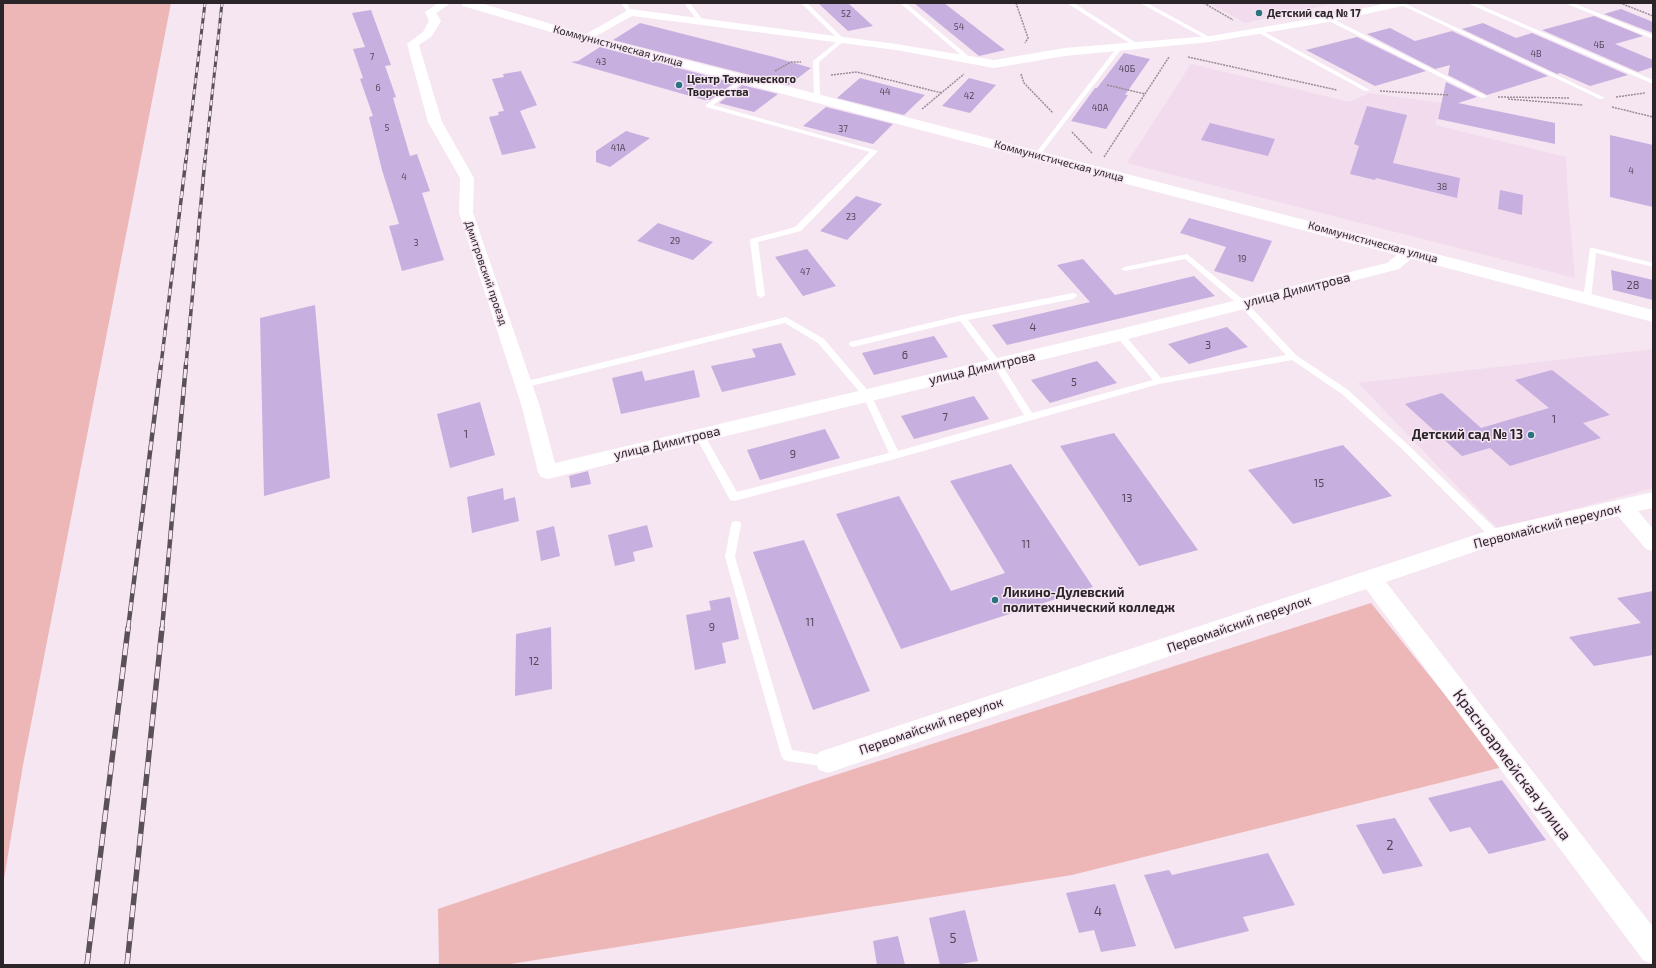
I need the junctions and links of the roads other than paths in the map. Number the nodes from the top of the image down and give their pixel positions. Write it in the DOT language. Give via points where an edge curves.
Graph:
graph roads {
  1 [pos="446,3"];
  2 [pos="470,3"];
  3 [pos="687,3"];
  4 [pos="804,3"];
  5 [pos="903,3"];
  6 [pos="1070,3"];
  7 [pos="1142,3"];
  8 [pos="1401,3"];
  9 [pos="1470,3"];
  10 [pos="1568,3"];
  11 [pos="627,8"];
  12 [pos="1330,19"];
  13 [pos="701,22"];
  14 [pos="1259,31"];
  15 [pos="1653,37"];
  16 [pos="585,38"];
  17 [pos="1210,39"];
  18 [pos="842,40"];
  19 [pos="1136,45"];
  20 [pos="1120,47"];
  21 [pos="975,61"];
  22 [pos="749,80"];
  23 [pos="1653,82"];
  24 [pos="1367,90"];
  25 [pos="1484,97"];
  26 [pos="817,98"];
  27 [pos="1602,98"];
  28 [pos="1037,155"];
  29 [pos="1411,252"];
  30 [pos="1653,265"];
  31 [pos="1124,269"];
  32 [pos="761,295"];
  33 [pos="1073,296"];
  34 [pos="1587,299"];
  35 [pos="1243,304"];
  36 [pos="1653,316"];
  37 [pos="962,318"];
  38 [pos="1120,335"];
  39 [pos="853,344"];
  40 [pos="1293,357"];
  41 [pos="997,364"];
  42 [pos="1159,381"];
  43 [pos="523,385"];
  44 [pos="867,395"];
  45 [pos="1030,416"];
  46 [pos="700,435"];
  47 [pos="895,455"];
  48 [pos="548,472"];
  49 [pos="1653,500"];
  50 [pos="1622,507"];
  51 [pos="736,525"];
  52 [pos="1496,536"];
  53 [pos="1653,543"];
  54 [pos="1371,579"];
  55 [pos="828,761"];
  56 [pos="1653,950"];
  1 -- 43 [label="street, Дмитровский проезд" via="430,12 435,21 428,34 413,44 435,122 466,178 466,213"];
  2 -- 16 [label="street, Коммунистическая улица"];
  3 -- 13 [label="lane"];
  4 -- 18 [label="lane"];
  5 -- 21 [label="lane"];
  6 -- 19 [label="lane"];
  7 -- 17 [label="lane"];
  8 -- 12 [label="street"];
  8 -- 27 [label="lane"];
  9 -- 23 [label="lane"];
  10 -- 15 [label="lane"];
  11 -- 13 [label="street"];
  11 -- 16 [label="street"];
  12 -- 14 [label="street"];
  12 -- 25 [label="lane"];
  13 -- 18 [label="street"];
  14 -- 17 [label="street"];
  14 -- 24 [label="lane"];
  16 -- 22 [label="street, Коммунистическая улица"];
  17 -- 19 [label="street"];
  18 -- 21 [label="street"];
  18 -- 26 [label="lane" via="816,61"];
  19 -- 20 [label="street"];
  20 -- 21 [label="street" via="1066,52 994,64"];
  20 -- 28 [label="lane"];
  22 -- 26 [label="street, Коммунистическая улица"];
  22 -- 32 [label="lane" via="708,106 875,151 798,229 754,241"];
  26 -- 28 [label="street, Коммунистическая улица"];
  28 -- 29 [label="street, Коммунистическая улица"];
  29 -- 34 [label="street, Коммунистическая улица"];
  29 -- 35 [label="street, улица Димитрова" via="1393,266"];
  30 -- 34 [label="lane" via="1593,250"];
  31 -- 35 [label="lane" via="1187,256"];
  33 -- 37 [label="lane"];
  34 -- 36 [label="street, Коммунистическая улица"];
  35 -- 38 [label="street, улица Димитрова"];
  35 -- 40 [label="lane"];
  37 -- 39 [label="lane"];
  37 -- 41 [label="lane"];
  38 -- 41 [label="street, улица Димитрова"];
  38 -- 42 [label="lane"];
  40 -- 42 [label="lane"];
  40 -- 52 [label="lane" via="1345,392"];
  41 -- 44 [label="street, улица Димитрова"];
  41 -- 45 [label="lane"];
  42 -- 45 [label="lane"];
  43 -- 44 [label="lane" via="786,320 821,340"];
  43 -- 48 [label="street, Дмитровский проезд"];
  44 -- 46 [label="street, улица Димитрова"];
  44 -- 47 [label="lane"];
  45 -- 47 [label="lane"];
  46 -- 47 [label="lane" via="734,497"];
  46 -- 48 [label="street, улица Димитрова"];
  49 -- 50 [label="street, Первомайский переулок"];
  50 -- 52 [label="street, Первомайский переулок"];
  50 -- 53 [label="street"];
  51 -- 55 [label="lane" via="730,557 787,755"];
  52 -- 54 [label="street, Первомайский переулок"];
  54 -- 55 [label="street, Первомайский переулок"];
  54 -- 56 [label="street, Красноармейская улица"];
}
